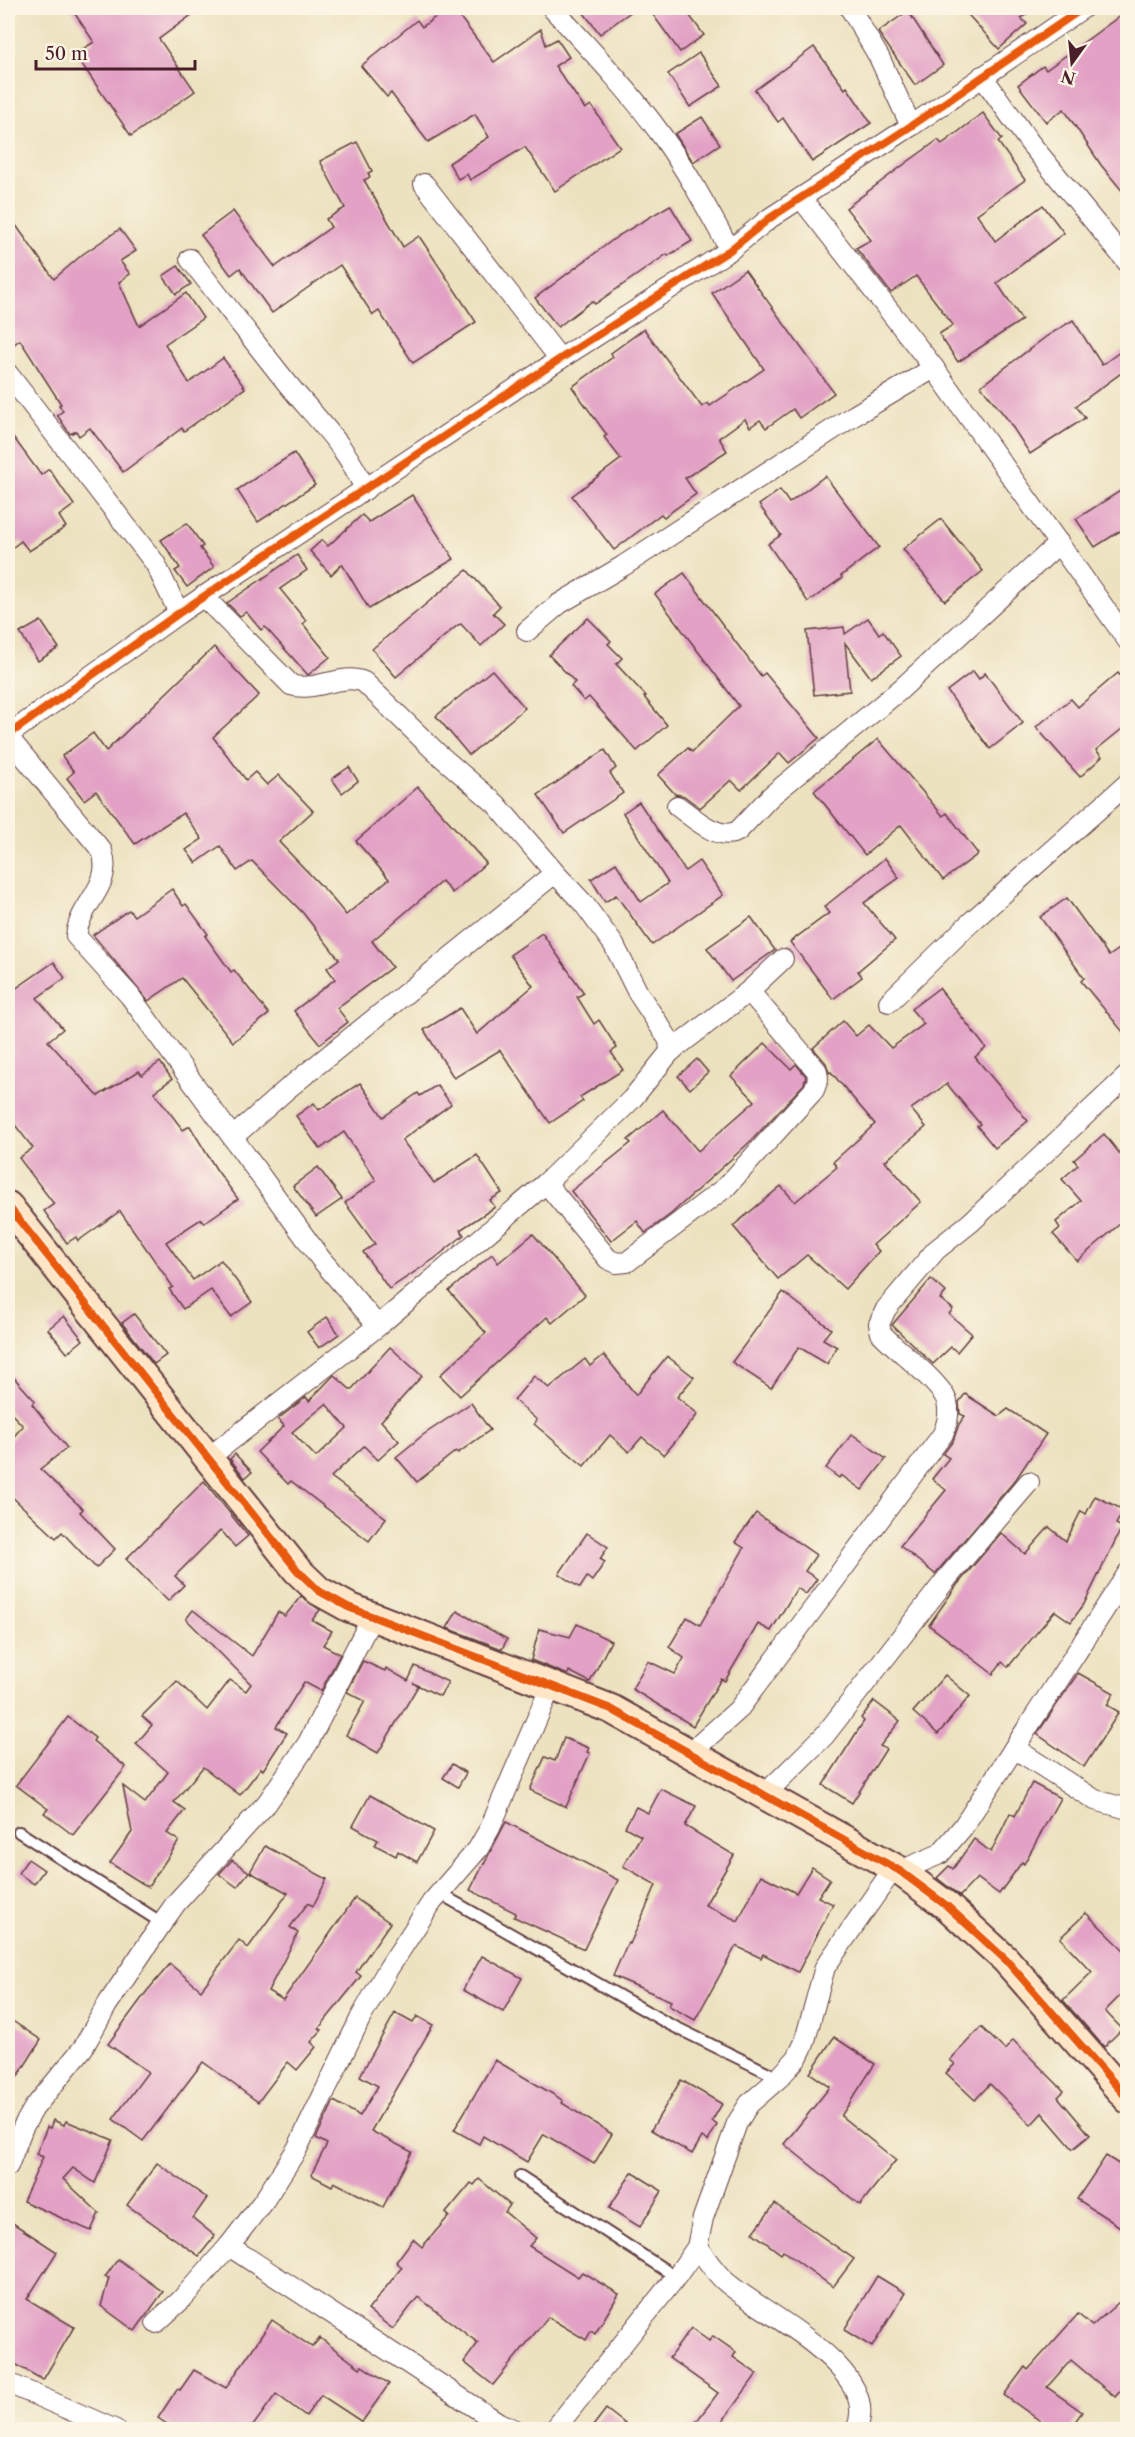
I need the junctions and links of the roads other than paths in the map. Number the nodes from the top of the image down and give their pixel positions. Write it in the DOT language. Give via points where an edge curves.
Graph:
graph roads {
  1 [pos="552,8"];
  2 [pos="850,8"];
  3 [pos="1083,8"];
  4 [pos="982,76"];
  5 [pos="911,126"];
  6 [pos="424,184"];
  7 [pos="801,198"];
  8 [pos="730,250"];
  9 [pos="190,260"];
  10 [pos="1128,263"];
  11 [pos="560,359"];
  12 [pos="934,368"];
  13 [pos="8,374"];
  14 [pos="365,490"];
  15 [pos="1059,543"];
  16 [pos="203,596"];
  17 [pos="179,613"];
  18 [pos="527,631"];
  19 [pos="1128,641"];
  20 [pos="8,736"];
  21 [pos="1128,783"];
  22 [pos="677,806"];
  23 [pos="555,873"];
  24 [pos="783,959"];
  25 [pos="749,991"];
  26 [pos="889,1002"];
  27 [pos="670,1052"];
  28 [pos="1128,1075"];
  29 [pos="232,1137"];
  30 [pos="546,1183"];
  31 [pos="11,1218"];
  32 [pos="378,1326"];
  33 [pos="208,1458"];
  34 [pos="1029,1482"];
  35 [pos="1128,1573"];
  36 [pos="372,1617"];
  37 [pos="551,1686"];
  38 [pos="1014,1748"];
  39 [pos="690,1753"];
  40 [pos="764,1795"];
  41 [pos="1128,1809"];
  42 [pos="19,1832"];
  43 [pos="897,1870"];
  44 [pos="440,1893"];
  45 [pos="162,1923"];
  46 [pos="779,2078"];
  47 [pos="1128,2100"];
  48 [pos="8,2166"];
  49 [pos="520,2176"];
  50 [pos="230,2246"];
  51 [pos="697,2247"];
  52 [pos="676,2277"];
  53 [pos="156,2323"];
  54 [pos="8,2383"];
  55 [pos="117,2430"];
  56 [pos="515,2430"];
  57 [pos="554,2430"];
  58 [pos="856,2430"];
  1 -- 8 [label="street" via="614,76 662,137"];
  2 -- 5 [label="street" via="879,57"];
  3 -- 4 [label="street"];
  4 -- 5 [label="street"];
  4 -- 10 [label="street" via="1030,143"];
  5 -- 7 [label="street"];
  6 -- 11 [label="street"];
  7 -- 8 [label="street"];
  7 -- 12 [label="street"];
  8 -- 11 [label="street"];
  9 -- 14 [label="street" via="337,441 356,467"];
  11 -- 14 [label="street"];
  12 -- 15 [label="street"];
  12 -- 18 [label="street" via="559,604"];
  13 -- 17 [label="street" via="155,562"];
  14 -- 16 [label="street"];
  15 -- 19 [label="street"];
  15 -- 22 [label="street" via="901,689 771,796 738,831 731,835 718,833"];
  16 -- 17 [label="street"];
  16 -- 23 [label="street" via="291,685 301,688 351,680 364,682 496,804"];
  17 -- 20 [label="street"];
  20 -- 29 [label="street" via="102,851 105,876 78,923 76,936 130,996"];
  21 -- 26 [label="street" via="969,923"];
  23 -- 27 [label="street" via="614,945 638,993 669,1040"];
  23 -- 29 [label="street"];
  24 -- 25 [label="street"];
  25 -- 27 [label="street"];
  25 -- 30 [label="street" via="817,1071 818,1079 814,1090 726,1186 627,1263 617,1263 608,1259"];
  27 -- 30 [label="street" via="632,1099"];
  28 -- 39 [label="street" via="936,1250 886,1310 879,1324 881,1333 947,1398 949,1415 943,1434 738,1710"];
  29 -- 32 [label="street" via="320,1258"];
  30 -- 32 [label="street"];
  31 -- 33 [label="street"];
  32 -- 33 [label="street"];
  33 -- 36 [label="street" via="297,1570 319,1591"];
  34 -- 40 [label="street" via="940,1586 824,1736"];
  35 -- 38 [label="street"];
  36 -- 37 [label="street"];
  36 -- 45 [label="street" via="308,1743 267,1803"];
  37 -- 39 [label="street" via="611,1709"];
  37 -- 44 [label="street" via="490,1828 478,1849"];
  38 -- 41 [label="street" via="1095,1800"];
  38 -- 43 [label="street" via="963,1827 940,1854"];
  39 -- 40 [label="street"];
  40 -- 43 [label="street"];
  42 -- 45 [label="lane"];
  43 -- 46 [label="street" via="825,1967 804,2044 798,2058"];
  43 -- 47 [label="street" via="947,1906 1006,1960"];
  44 -- 46 [label="lane" via="667,2023"];
  44 -- 50 [label="street" via="388,1969 360,2019 297,2149"];
  45 -- 48 [label="street" via="106,2005 83,2048 34,2108"];
  46 -- 51 [label="street" via="749,2104 738,2123"];
  49 -- 52 [label="lane"];
  50 -- 53 [label="street"];
  50 -- 56 [label="street"];
  51 -- 52 [label="street"];
  51 -- 58 [label="street" via="725,2282 842,2369 860,2404"];
  52 -- 57 [label="street"];
  54 -- 55 [label="street"];
}
